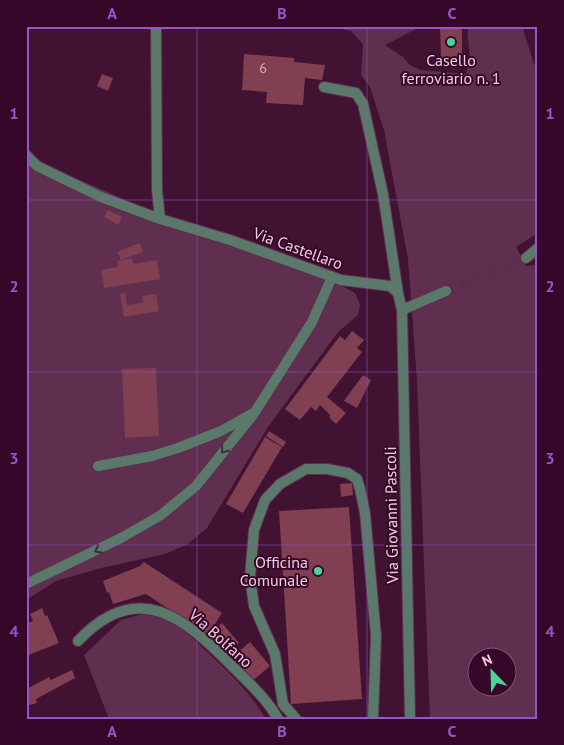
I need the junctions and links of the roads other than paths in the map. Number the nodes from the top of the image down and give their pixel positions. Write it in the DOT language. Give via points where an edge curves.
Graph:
graph roads {
  1 [pos="156,26"];
  2 [pos="324,87"];
  3 [pos="27,160"];
  4 [pos="160,219"];
  5 [pos="538,248"];
  6 [pos="526,258"];
  7 [pos="332,277"];
  8 [pos="446,291"];
  9 [pos="398,293"];
  10 [pos="402,310"];
  11 [pos="255,412"];
  12 [pos="98,466"];
  13 [pos="26,584"];
  14 [pos="78,640"];
  15 [pos="278,719"];
  16 [pos="296,719"];
  17 [pos="373,719"];
  18 [pos="410,719"];
  1 -- 4 [label="street"];
  2 -- 9 [label="street" via="356,93 363,104 383,194"];
  3 -- 4 [label="street, Via Castellaro" via="101,197"];
  4 -- 7 [label="street, Via Castellaro"];
  5 -- 6 [label="street"];
  7 -- 9 [label="street, Via Castellaro" via="390,286"];
  7 -- 11 [label="street" via="312,322"];
  8 -- 10 [label="street"];
  9 -- 10 [label="street, Via Giovanni Pascoli"];
  10 -- 18 [label="street, Via Giovanni Pascoli"];
  11 -- 12 [label="street" via="221,431 178,448"];
  11 -- 13 [label="street, one-way" via="196,486 161,515"];
  14 -- 15 [label="street, Via Bolfano" via="116,612 141,608 164,612 213,647 252,686"];
  16 -- 17 [label="street" via="283,704 275,654 254,606 250,577 254,530 265,500 280,484 306,469 348,473 357,479 360,489 376,636"];
}
